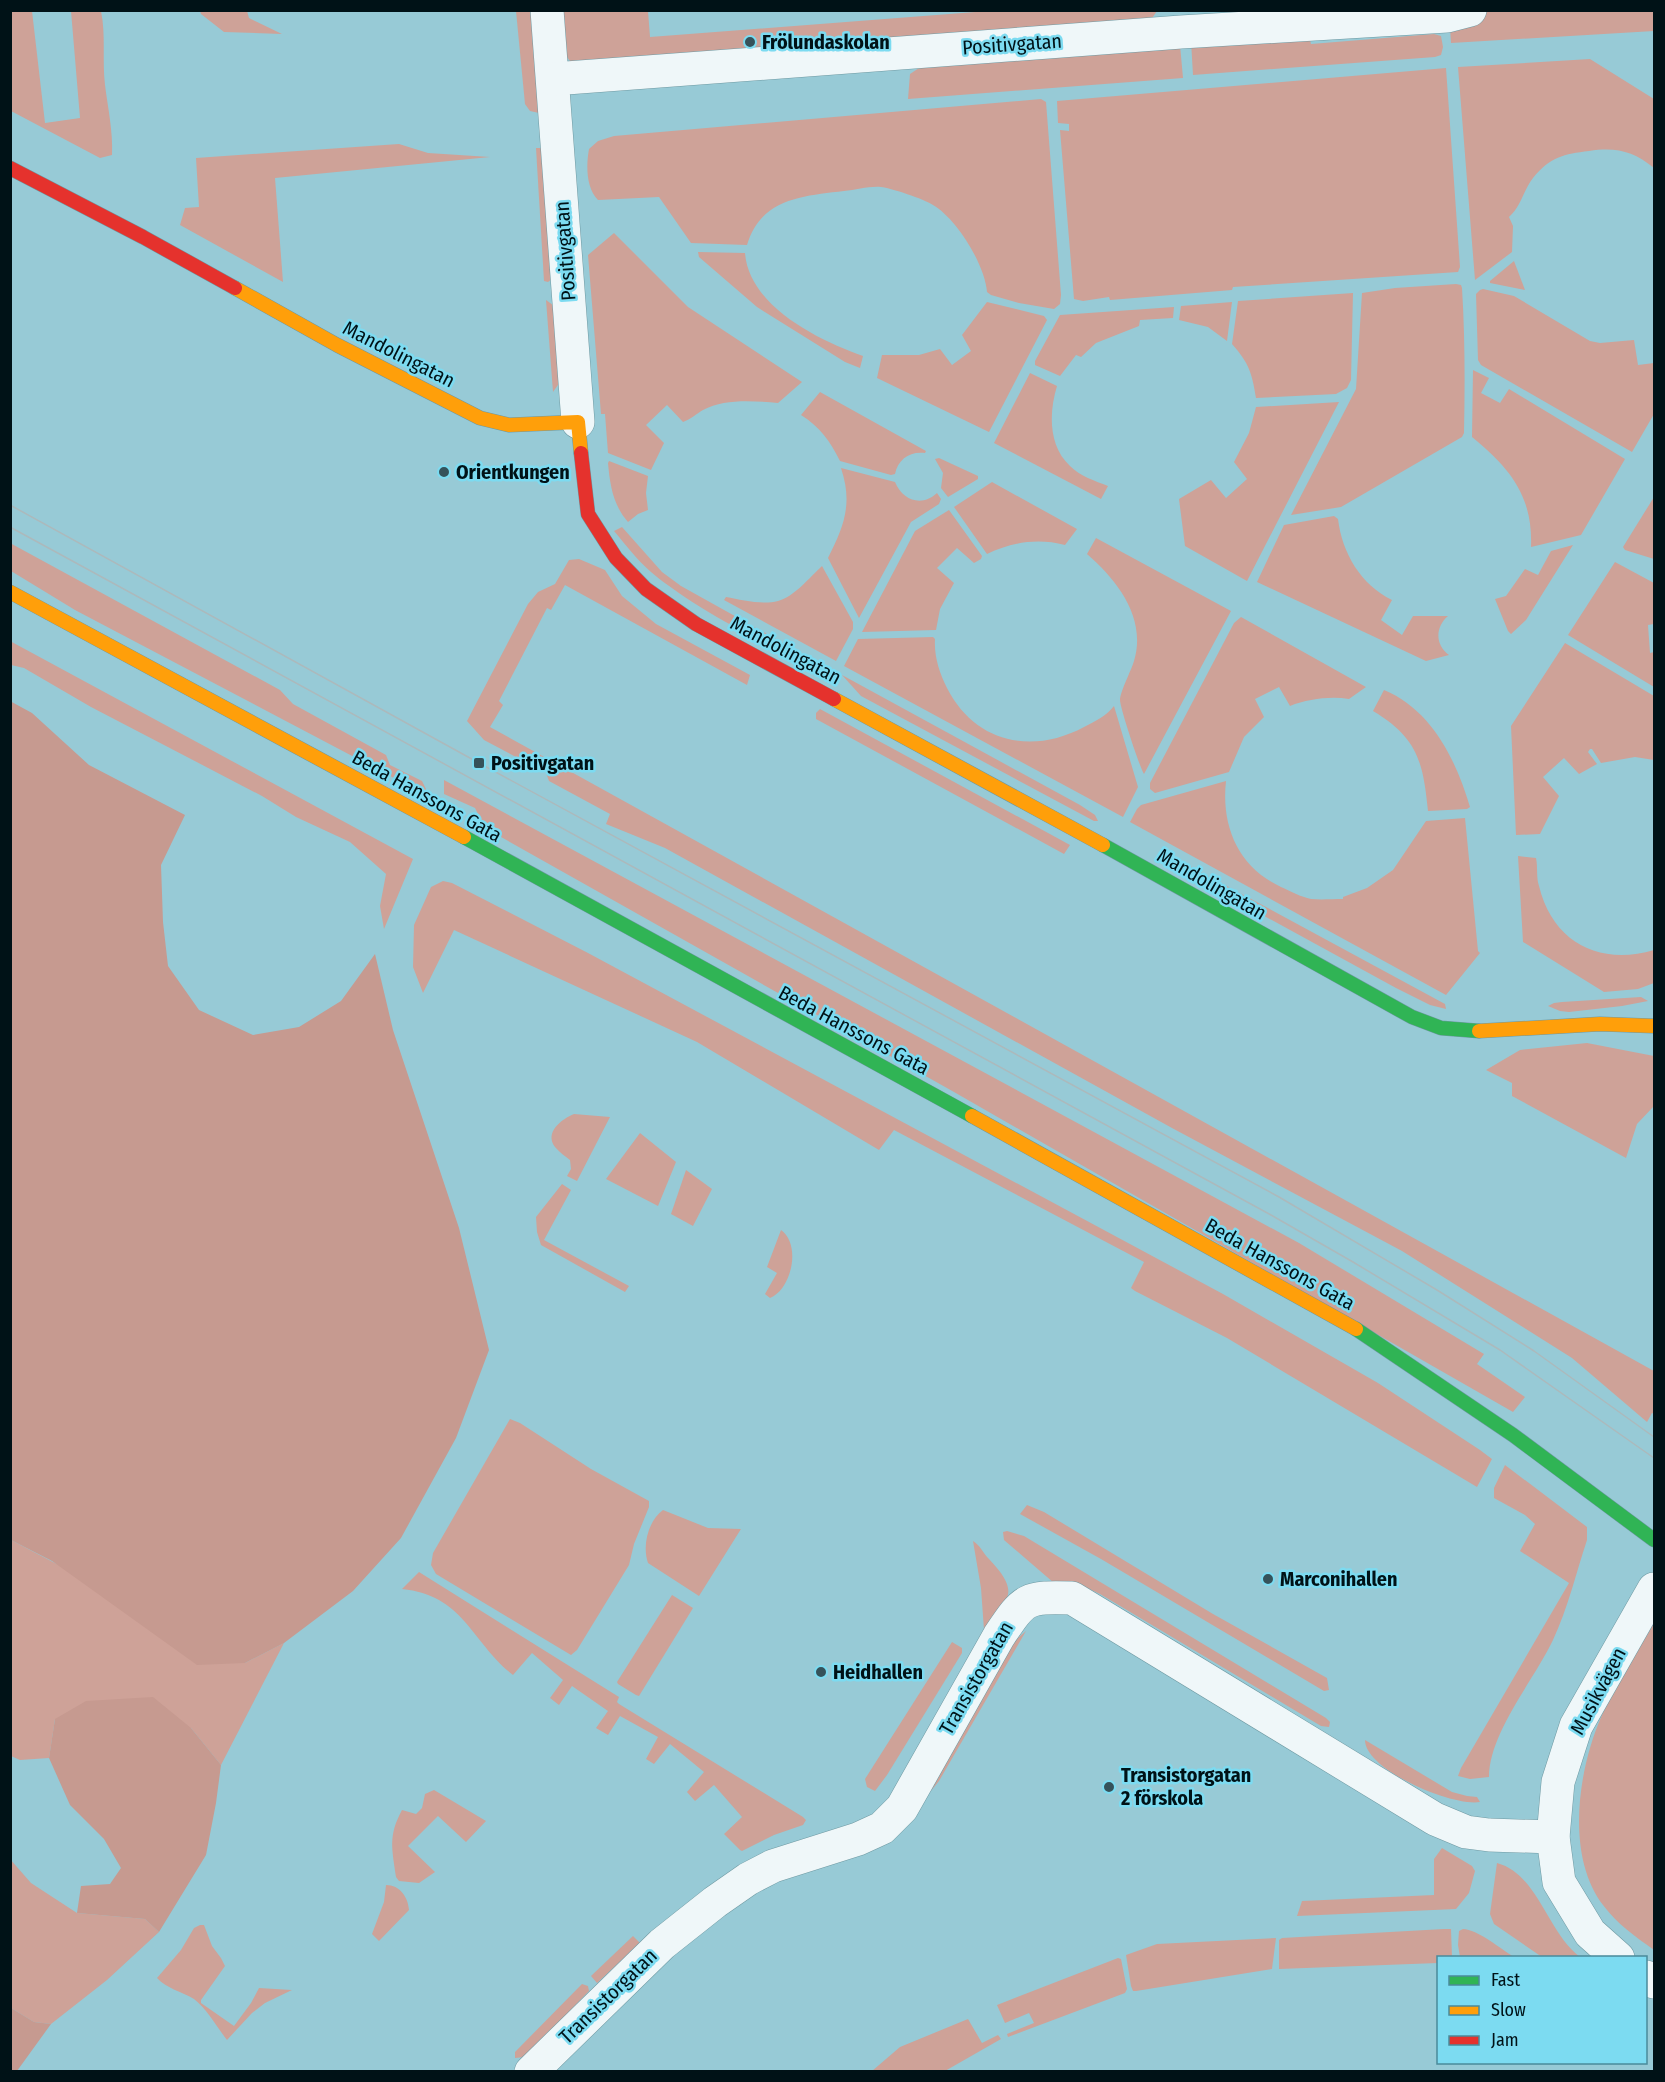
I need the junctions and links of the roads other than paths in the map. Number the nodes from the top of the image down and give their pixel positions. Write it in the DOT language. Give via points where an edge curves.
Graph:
graph roads {
  1 [pos="548,10"];
  2 [pos="1470,10"];
  3 [pos="553,79"];
  4 [pos="10,168"];
  5 [pos="578,422"];
  6 [pos="10,592"];
  7 [pos="1654,1026"];
  8 [pos="1654,1540"];
  9 [pos="1654,1589"];
  10 [pos="1553,1837"];
  11 [pos="1616,1956"];
  12 [pos="531,2072"];
  1 -- 3 [label="street, Positivgatan"];
  2 -- 3 [label="street, Positivgatan" via="1447,16"];
  3 -- 5 [label="street, Positivgatan"];
  4 -- 5 [label="street, Mandolingatan" via="480,418 509,426"];
  5 -- 7 [label="street, Mandolingatan" via="588,514 616,558 646,589 696,624 1412,1017 1441,1028 1476,1032 1600,1024"];
  6 -- 8 [label="street, Beda Hanssons Gata" via="1360,1331 1513,1435"];
  9 -- 10 [label="street, Musikvägen" via="1576,1726 1558,1782"];
  10 -- 11 [label="street, Musikvägen" via="1559,1882 1590,1933"];
  10 -- 12 [label="street, Transistorgatan" via="1466,1832 1435,1819 1072,1598 1043,1597 1024,1602 1017,1609 902,1808 882,1828 773,1866 740,1885 662,1944"];
}
